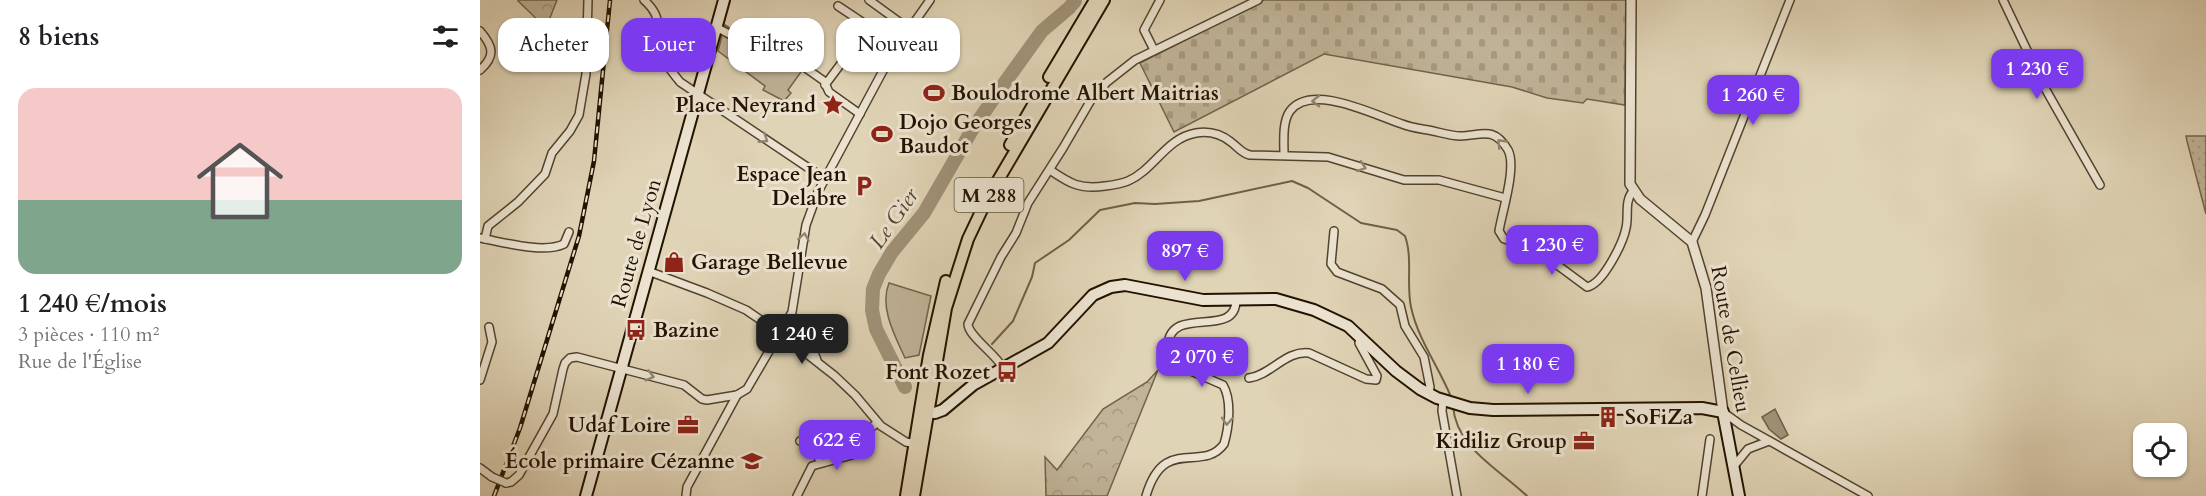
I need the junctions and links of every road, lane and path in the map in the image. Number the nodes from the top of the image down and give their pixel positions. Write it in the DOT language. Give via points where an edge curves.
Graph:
graph roads {
  1 [pos="588,0"];
  2 [pos="644,0"];
  3 [pos="724,0"];
  4 [pos="869,0"];
  5 [pos="930,0"];
  6 [pos="1095,0"];
  7 [pos="1104,0"];
  8 [pos="1160,0"];
  9 [pos="1258,0"];
  10 [pos="1631,0"];
  11 [pos="1790,0"];
  12 [pos="2003,0"];
  13 [pos="838,6"];
  14 [pos="894,18"];
  15 [pos="917,18"];
  16 [pos="716,27"];
  17 [pos="480,31"];
  18 [pos="1154,50"];
  19 [pos="480,70"];
  20 [pos="703,72"];
  21 [pos="882,72"];
  22 [pos="825,85"];
  23 [pos="697,95"];
  24 [pos="860,114"];
  25 [pos="1284,155"];
  26 [pos="1050,170"];
  27 [pos="825,179"];
  28 [pos="2100,185"];
  29 [pos="1633,191"];
  30 [pos="1505,198"];
  31 [pos="1334,231"];
  32 [pos="569,232"];
  33 [pos="482,239"];
  34 [pos="1692,242"];
  35 [pos="648,271"];
  36 [pos="1236,299"];
  37 [pos="489,327"];
  38 [pos="780,333"];
  39 [pos="1361,336"];
  40 [pos="789,340"];
  41 [pos="817,362"];
  42 [pos="482,368"];
  43 [pos="1003,368"];
  44 [pos="621,369"];
  45 [pos="1249,378"];
  46 [pos="480,380"];
  47 [pos="1429,394"];
  48 [pos="737,395"];
  49 [pos="1450,402"];
  50 [pos="924,412"];
  51 [pos="1723,412"];
  52 [pos="877,423"];
  53 [pos="1710,439"];
  54 [pos="800,441"];
  55 [pos="1769,441"];
  56 [pos="918,445"];
  57 [pos="820,462"];
  58 [pos="1734,466"];
  59 [pos="480,468"];
  60 [pos="586,496"];
  61 [pos="686,496"];
  62 [pos="797,496"];
  63 [pos="906,496"];
  64 [pos="914,496"];
  65 [pos="1146,496"];
  66 [pos="1457,496"];
  67 [pos="1702,496"];
  68 [pos="1739,496"];
  69 [pos="1868,496"];
  1 -- 33 [label="street" via="586,67 579,115 552,153 545,174 504,216 488,226"];
  2 -- 23 [label="street" via="658,17 660,48 669,68"];
  3 -- 16 [label="main road, Route de Lyon"];
  4 -- 14 [label="street"];
  5 -- 15 [label="street"];
  6 -- 50 [label="main road, M 288" via="972,213 940,301"];
  7 -- 50 [label="main road, M 288" via="987,199 968,239 946,308"];
  8 -- 18 [label="street" via="1144,30"];
  9 -- 18 [label="street"];
  10 -- 29 [label="street"];
  11 -- 34 [label="street"];
  12 -- 28 [label="street" via="2046,90"];
  13 -- 22 [label="street" via="868,26 859,39 850,42 852,50"];
  16 -- 22 [label="street" via="744,42 783,53"];
  17 -- 19 [label="street" via="491,47 491,54"];
  18 -- 26 [label="street" via="1125,66 1091,100"];
  20 -- 23 [label="main road, Route de Lyon"];
  21 -- 24 [label="street"];
  22 -- 24 [label="street" via="829,93"];
  23 -- 27 [label="street, one-way"];
  23 -- 35 [label="main road, Route de Lyon"];
  24 -- 27 [label="street"];
  25 -- 26 [label="street" via="1245,154 1222,137 1204,133 1178,140 1137,176 1117,184 1080,186"];
  25 -- 30 [label="street, one-way" via="1328,157 1404,180 1439,180"];
  30 -- 25 [label="street, one-way" via="1511,158 1492,135 1479,132 1459,136 1407,126 1339,101 1308,100 1290,111"];
  26 -- 43 [label="street" via="1028,203 968,324 968,329"];
  38 -- 27 [label="street, one-way" via="794,302 809,212"];
  29 -- 30 [label="street" via="1628,200 1624,237 1592,286 1584,286 1533,247 1500,236"];
  29 -- 34 [label="street, Route de Cellieu"];
  31 -- 47 [label="street" via="1330,264 1343,274 1379,287 1400,305 1405,326 1424,357"];
  32 -- 33 [label="street" via="564,244 556,247"];
  34 -- 51 [label="street, Route de Cellieu" via="1706,288"];
  35 -- 38 [label="street" via="736,305"];
  35 -- 44 [label="main road, Route de Lyon"];
  36 -- 39 [label="main road" via="1288,302 1336,318"];
  36 -- 43 [label="main road" via="1203,300 1125,285 1111,287 1085,301 1048,343"];
  36 -- 65 [label="street, one-way" via="1234,315 1177,327 1168,347 1177,365 1217,381 1227,391 1224,444 1212,453 1164,464 1156,470"];
  37 -- 42 [label="street" via="492,342"];
  38 -- 40 [label="street"];
  38 -- 48 [label="street" via="747,389"];
  39 -- 45 [label="street" via="1359,343 1376,380 1302,352"];
  39 -- 47 [label="main road" via="1395,371"];
  40 -- 41 [label="street"];
  40 -- 41 [label="street" via="797,330 802,330"];
  41 -- 52 [label="street" via="855,395"];
  42 -- 46 [label="street"];
  43 -- 50 [label="main road" via="973,385 943,410"];
  44 -- 48 [label="street, one-way" via="679,383 702,399"];
  44 -- 59 [label="street, bridge" via="570,358 565,363 553,414 519,475 506,483"];
  44 -- 60 [label="main road, Route de Lyon"];
  47 -- 49 [label="main road"];
  48 -- 61 [label="street" via="687,487"];
  49 -- 51 [label="main road" via="1493,410 1671,407"];
  49 -- 66 [label="street" via="1442,411"];
  50 -- 56 [label="main road, M 288"];
  51 -- 55 [label="street"];
  51 -- 58 [label="main road, Route de Cellieu"];
  52 -- 56 [label="street"];
  52 -- 57 [label="street" via="852,455"];
  53 -- 67 [label="street"];
  54 -- 57 [label="street" via="816,452"];
  55 -- 58 [label="street" via="1748,449"];
  55 -- 69 [label="street"];
  56 -- 63 [label="main road, M 288"];
  56 -- 64 [label="main road, M 288"];
  57 -- 62 [label="street" via="812,465"];
  58 -- 68 [label="main road, Route de Cellieu"];
}
